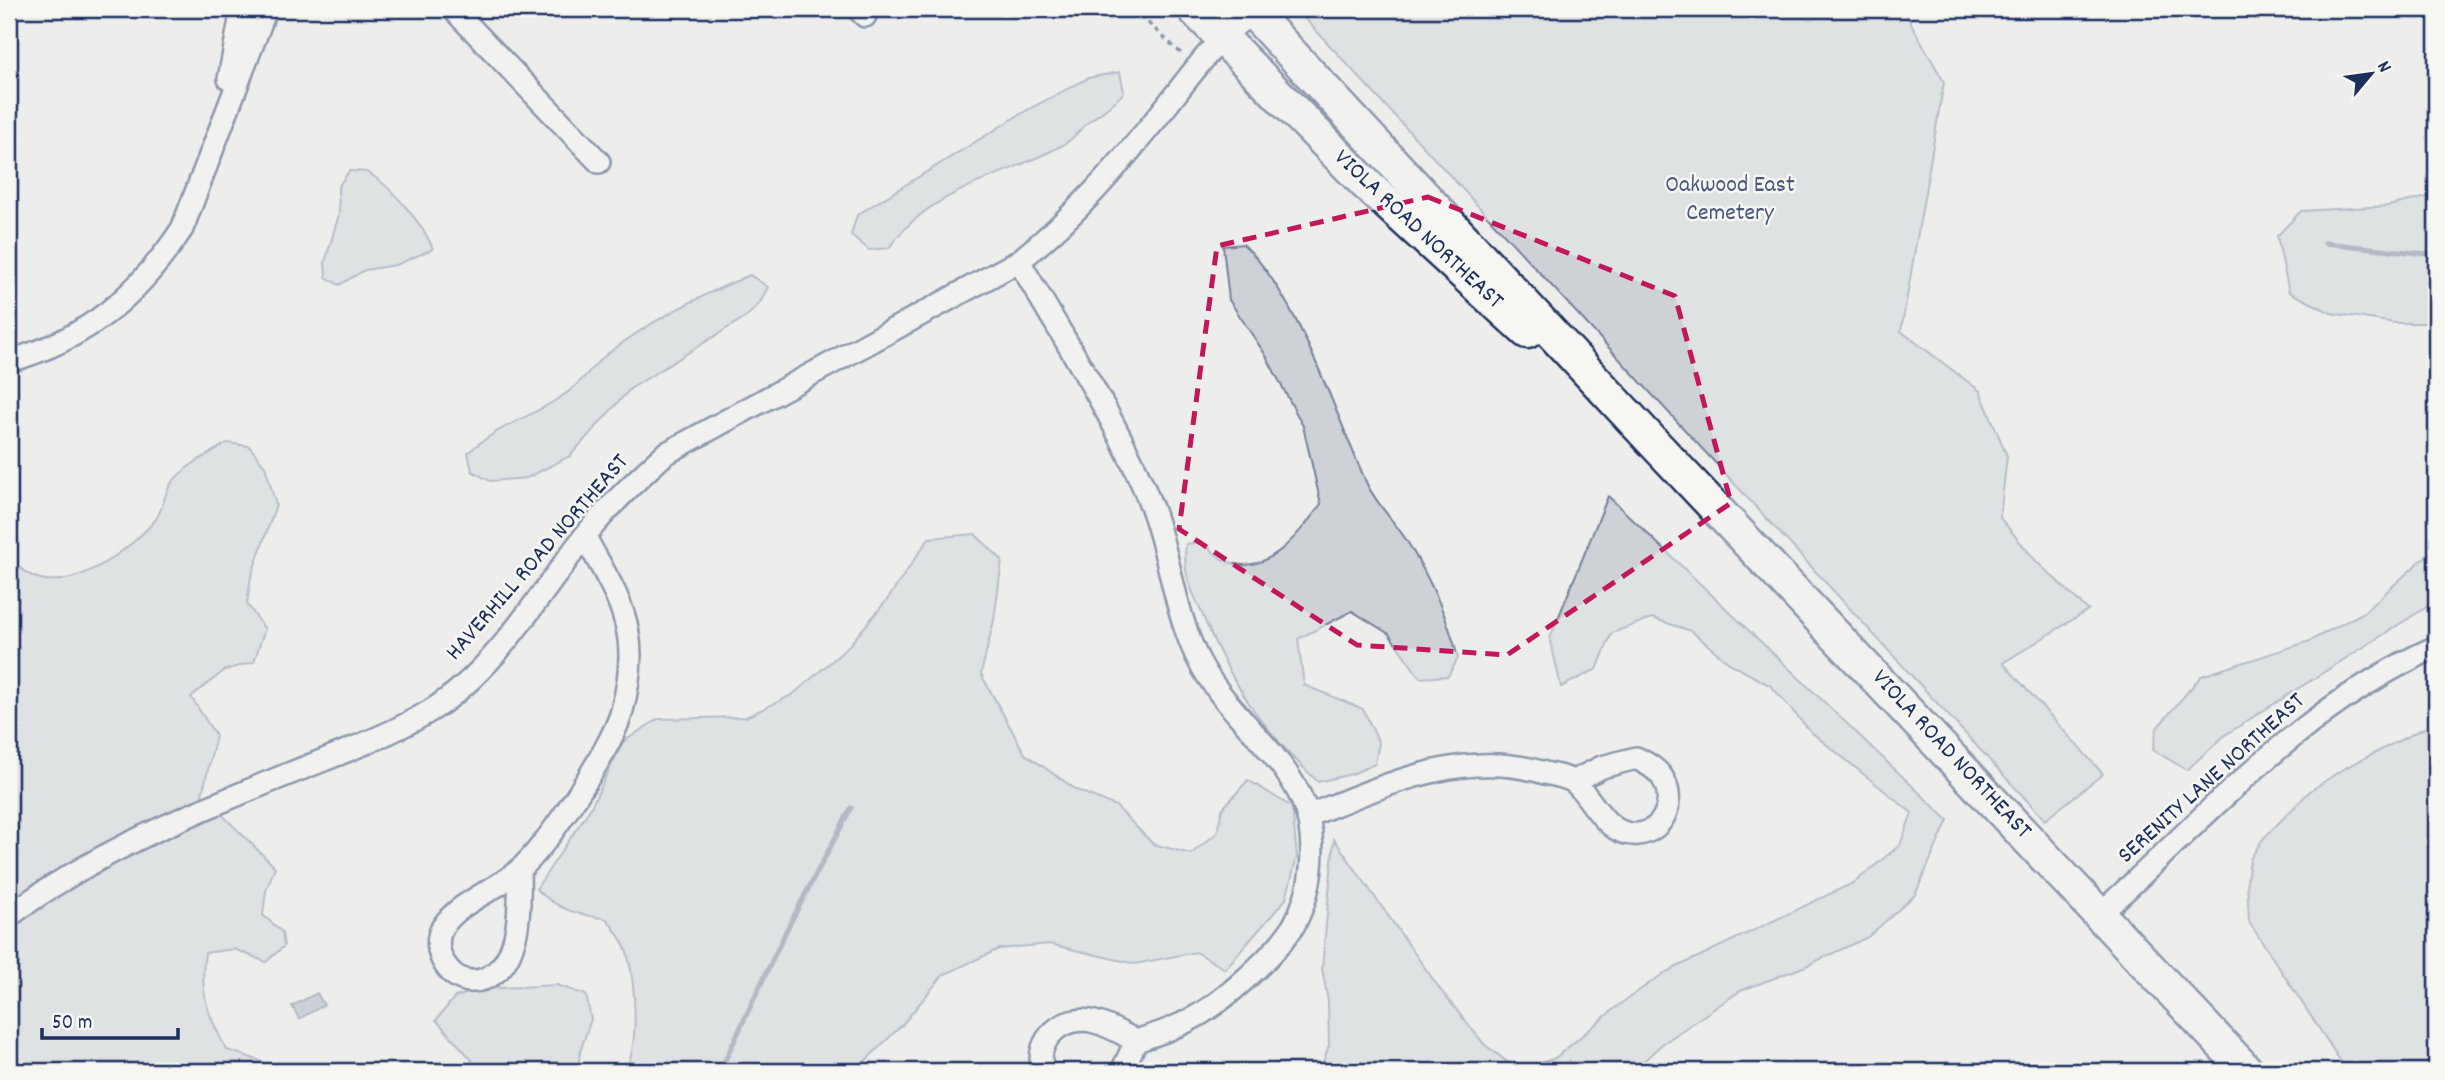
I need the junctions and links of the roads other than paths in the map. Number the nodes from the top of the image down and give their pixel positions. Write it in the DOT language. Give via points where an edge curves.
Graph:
graph roads {
  1 [pos="242,9"];
  2 [pos="266,9"];
  3 [pos="453,9"];
  4 [pos="1194,9"];
  5 [pos="1254,10"];
  6 [pos="1222,39"];
  7 [pos="224,113"];
  8 [pos="598,162"];
  9 [pos="1019,261"];
  10 [pos="9,361"];
  11 [pos="1652,441"];
  12 [pos="585,537"];
  13 [pos="2436,647"];
  14 [pos="1574,781"];
  15 [pos="1310,815"];
  16 [pos="519,870"];
  17 [pos="2100,914"];
  18 [pos="9,916"];
  19 [pos="1136,1041"];
  20 [pos="1043,1071"];
  21 [pos="1122,1071"];
  22 [pos="2247,1071"];
  1 -- 7 [label="street"];
  2 -- 7 [label="street"];
  3 -- 8 [label="street"];
  4 -- 6 [label="main road, VIOLA ROAD NORTHEAST"];
  5 -- 6 [label="street, HAVERHILL ROAD NORTHEAST"];
  5 -- 11 [label="main road, VIOLA ROAD NORTHEAST"];
  6 -- 9 [label="street, HAVERHILL ROAD NORTHEAST" via="1111,175 1064,225"];
  6 -- 11 [label="main road, VIOLA ROAD NORTHEAST" via="1366,184"];
  7 -- 10 [label="street" via="182,229 150,274 97,321"];
  9 -- 12 [label="street, HAVERHILL ROAD NORTHEAST" via="665,454"];
  9 -- 15 [label="street" via="1127,451 1153,510 1178,609 1197,656 1217,693 1295,785"];
  11 -- 17 [label="main road, VIOLA ROAD NORTHEAST"];
  12 -- 16 [label="street" via="620,602 629,634 630,669 621,714 584,783"];
  12 -- 18 [label="street, HAVERHILL ROAD NORTHEAST" via="512,633 433,709 111,851"];
  13 -- 17 [label="street, SERENITY LANE NORTHEAST" via="2297,734"];
  14 -- 15 [label="street" via="1534,769 1486,763 1445,767"];
  15 -- 19 [label="street" via="1313,850 1308,885 1294,924 1266,958 1198,1016"];
  16 -- 16 [label="street" via="443,928 438,941 440,956 453,975 466,982 480,981 494,975 506,961 518,910"];
  17 -- 22 [label="main road, VIOLA ROAD NORTHEAST"];
  19 -- 20 [label="street" via="1093,1021 1073,1021 1055,1028 1044,1042 1039,1059"];
  19 -- 21 [label="street"];
}
